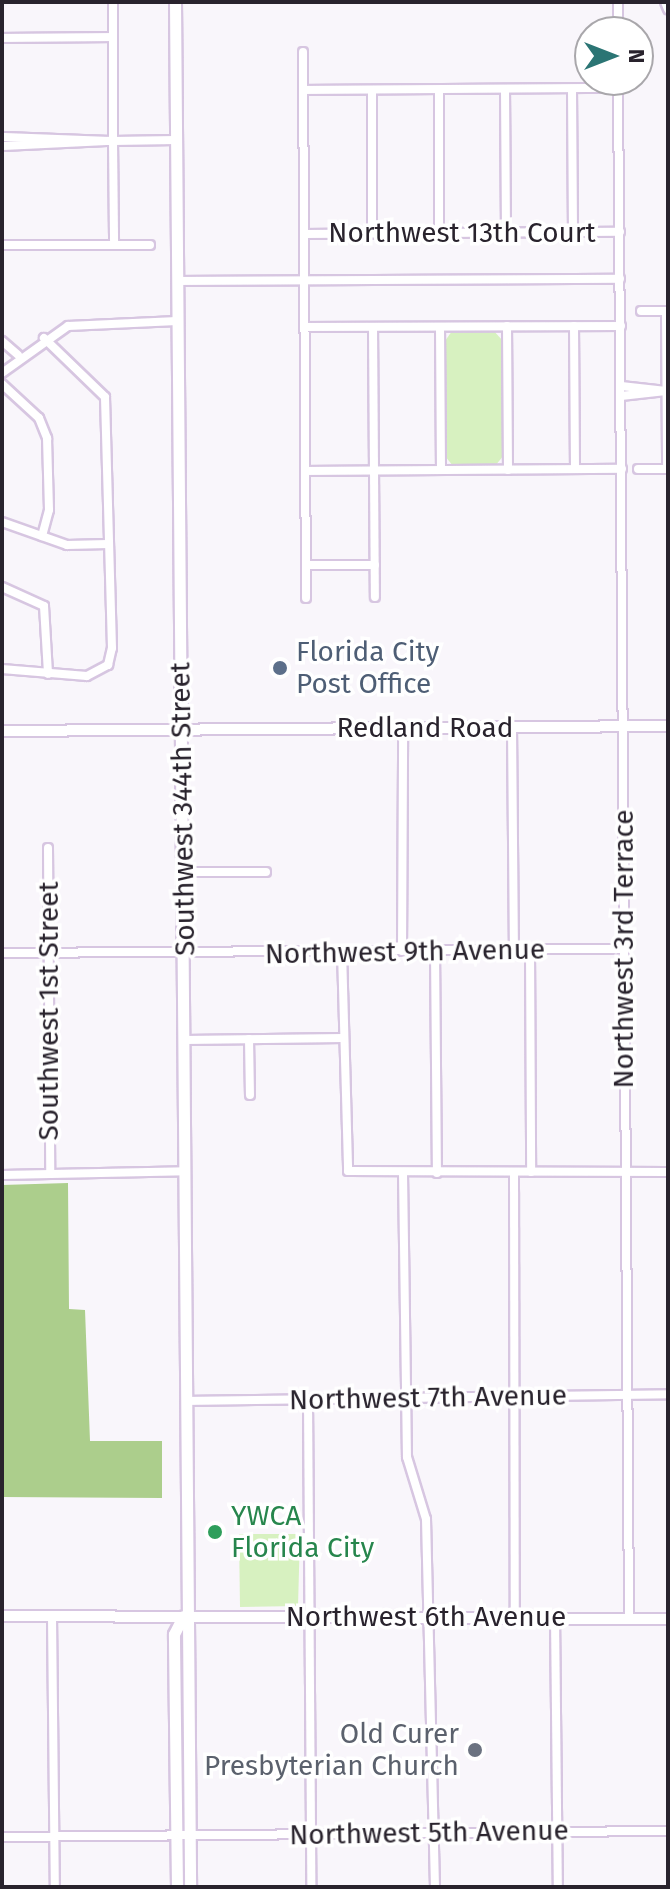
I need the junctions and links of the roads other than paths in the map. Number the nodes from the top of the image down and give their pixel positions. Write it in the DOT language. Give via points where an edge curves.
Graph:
graph roads {
  1 [pos="113,2"];
  2 [pos="175,2"];
  3 [pos="665,2"];
  4 [pos="668,9"];
  5 [pos="113,37"];
  6 [pos="2,38"];
  7 [pos="303,52"];
  8 [pos="505,89"];
  9 [pos="572,89"];
  10 [pos="303,90"];
  11 [pos="372,90"];
  12 [pos="439,90"];
  13 [pos="618,96"];
  14 [pos="2,137"];
  15 [pos="176,140"];
  16 [pos="111,141"];
  17 [pos="2,146"];
  18 [pos="573,232"];
  19 [pos="620,232"];
  20 [pos="372,233"];
  21 [pos="439,233"];
  22 [pos="506,233"];
  23 [pos="304,234"];
  24 [pos="2,245"];
  25 [pos="114,245"];
  26 [pos="150,245"];
  27 [pos="620,279"];
  28 [pos="305,280"];
  29 [pos="177,281"];
  30 [pos="641,311"];
  31 [pos="667,311"];
  32 [pos="177,321"];
  33 [pos="507,326"];
  34 [pos="574,326"];
  35 [pos="621,326"];
  36 [pos="305,327"];
  37 [pos="373,327"];
  38 [pos="440,327"];
  39 [pos="44,338"];
  40 [pos="2,341"];
  41 [pos="18,355"];
  42 [pos="2,373"];
  43 [pos="2,384"];
  44 [pos="621,391"];
  45 [pos="666,391"];
  46 [pos="575,469"];
  47 [pos="622,469"];
  48 [pos="638,469"];
  49 [pos="668,469"];
  50 [pos="374,470"];
  51 [pos="441,470"];
  52 [pos="508,470"];
  53 [pos="306,471"];
  54 [pos="2,522"];
  55 [pos="42,536"];
  56 [pos="108,544"];
  57 [pos="306,565"];
  58 [pos="375,565"];
  59 [pos="2,587"];
  60 [pos="375,597"];
  61 [pos="306,598"];
  62 [pos="2,669"];
  63 [pos="48,674"];
  64 [pos="623,726"];
  65 [pos="668,726"];
  66 [pos="512,727"];
  67 [pos="403,728"];
  68 [pos="183,730"];
  69 [pos="2,731"];
  70 [pos="48,848"];
  71 [pos="185,872"];
  72 [pos="266,872"];
  73 [pos="624,949"];
  74 [pos="435,950"];
  75 [pos="514,950"];
  76 [pos="530,950"];
  77 [pos="342,951"];
  78 [pos="402,951"];
  79 [pos="48,952"];
  80 [pos="2,953"];
  81 [pos="185,954"];
  82 [pos="343,1038"];
  83 [pos="249,1039"];
  84 [pos="185,1040"];
  85 [pos="250,1095"];
  86 [pos="186,1171"];
  87 [pos="531,1172"];
  88 [pos="625,1172"];
  89 [pos="668,1172"];
  90 [pos="403,1173"];
  91 [pos="437,1173"];
  92 [pos="514,1173"];
  93 [pos="50,1174"];
  94 [pos="2,1175"];
  95 [pos="625,1394"];
  96 [pos="668,1394"];
  97 [pos="515,1398"];
  98 [pos="187,1401"];
  99 [pos="308,1401"];
  100 [pos="406,1401"];
  101 [pos="2,1616"];
  102 [pos="52,1616"];
  103 [pos="183,1616"];
  104 [pos="555,1616"];
  105 [pos="308,1617"];
  106 [pos="428,1617"];
  107 [pos="515,1617"];
  108 [pos="629,1618"];
  109 [pos="668,1619"];
  110 [pos="668,1831"];
  111 [pos="558,1832"];
  112 [pos="434,1834"];
  113 [pos="311,1835"];
  114 [pos="183,1836"];
  115 [pos="2,1837"];
  116 [pos="55,1837"];
  117 [pos="55,1887"];
  118 [pos="177,1887"];
  119 [pos="190,1887"];
  120 [pos="311,1887"];
  121 [pos="435,1887"];
  122 [pos="558,1887"];
  1 -- 5 [label="street"];
  2 -- 15 [label="main road, Southwest 344th Street"];
  3 -- 4 [label="street"];
  5 -- 6 [label="street"];
  5 -- 16 [label="street"];
  7 -- 10 [label="street"];
  8 -- 9 [label="street"];
  8 -- 12 [label="street"];
  8 -- 22 [label="street"];
  9 -- 18 [label="street"];
  10 -- 11 [label="street"];
  10 -- 23 [label="street"];
  11 -- 12 [label="street"];
  11 -- 20 [label="street"];
  12 -- 21 [label="street"];
  13 -- 19 [label="street, Northwest 3rd Terrace"];
  14 -- 16 [label="street"];
  15 -- 16 [label="street"];
  15 -- 29 [label="main road, Southwest 344th Street"];
  16 -- 17 [label="street"];
  16 -- 25 [label="street"];
  18 -- 19 [label="street, Northwest 13th Court"];
  18 -- 22 [label="street, Northwest 13th Court"];
  19 -- 27 [label="street, Northwest 3rd Terrace"];
  20 -- 21 [label="street, Northwest 13th Court"];
  20 -- 23 [label="street, Northwest 13th Court"];
  21 -- 22 [label="street, Northwest 13th Court"];
  23 -- 28 [label="street"];
  24 -- 25 [label="street"];
  25 -- 26 [label="street"];
  27 -- 28 [label="street"];
  27 -- 35 [label="street, Northwest 3rd Terrace"];
  28 -- 29 [label="street"];
  28 -- 36 [label="street"];
  29 -- 32 [label="main road, Southwest 344th Street"];
  30 -- 31 [label="street"];
  31 -- 45 [label="street"];
  32 -- 39 [label="street" via="85,322"];
  32 -- 68 [label="main road, Southwest 344th Street"];
  33 -- 34 [label="street"];
  33 -- 38 [label="street"];
  33 -- 52 [label="street"];
  34 -- 35 [label="street"];
  34 -- 46 [label="street"];
  35 -- 44 [label="street, Northwest 3rd Terrace"];
  36 -- 37 [label="street"];
  36 -- 53 [label="street"];
  37 -- 38 [label="street"];
  37 -- 50 [label="street"];
  38 -- 51 [label="street"];
  39 -- 41 [label="street"];
  39 -- 56 [label="street" via="105,397"];
  40 -- 41 [label="street"];
  41 -- 42 [label="street"];
  43 -- 55 [label="street" via="39,418 47,438 49,510"];
  44 -- 45 [label="street"];
  44 -- 47 [label="street, Northwest 3rd Terrace"];
  45 -- 49 [label="street"];
  46 -- 47 [label="street"];
  46 -- 52 [label="street"];
  47 -- 64 [label="street, Northwest 3rd Terrace"];
  48 -- 49 [label="street"];
  50 -- 51 [label="street"];
  50 -- 53 [label="street"];
  50 -- 58 [label="street"];
  51 -- 52 [label="street"];
  53 -- 57 [label="street"];
  54 -- 55 [label="street"];
  55 -- 56 [label="street" via="67,545"];
  56 -- 63 [label="street" via="108,665 87,676"];
  57 -- 58 [label="street"];
  57 -- 61 [label="street"];
  58 -- 60 [label="street"];
  59 -- 63 [label="street" via="44,606"];
  62 -- 63 [label="street"];
  64 -- 65 [label="street, Redland Road"];
  64 -- 66 [label="street, Redland Road"];
  64 -- 73 [label="street, Northwest 3rd Terrace"];
  66 -- 67 [label="street, Redland Road"];
  66 -- 75 [label="street"];
  67 -- 68 [label="street, Redland Road"];
  67 -- 78 [label="street"];
  68 -- 69 [label="street, Redland Road"];
  68 -- 71 [label="main road, Southwest 344th Street"];
  70 -- 79 [label="street, Southwest 1st Street"];
  71 -- 72 [label="street"];
  71 -- 81 [label="main road, Southwest 344th Street"];
  73 -- 76 [label="street, Northwest 9th Avenue"];
  73 -- 88 [label="street, Northwest 3rd Terrace"];
  74 -- 75 [label="street, Northwest 9th Avenue"];
  74 -- 78 [label="street, Northwest 9th Avenue"];
  74 -- 91 [label="street"];
  75 -- 76 [label="street, Northwest 9th Avenue"];
  76 -- 87 [label="street"];
  77 -- 78 [label="street, Northwest 9th Avenue"];
  77 -- 81 [label="street, Northwest 9th Avenue"];
  77 -- 82 [label="street"];
  79 -- 80 [label="street, Northwest 9th Avenue"];
  79 -- 81 [label="street, Northwest 9th Avenue"];
  79 -- 93 [label="street, Southwest 1st Street"];
  81 -- 84 [label="main road, Southwest 344th Street"];
  82 -- 83 [label="street"];
  82 -- 90 [label="street" via="348,1171"];
  83 -- 84 [label="street"];
  83 -- 85 [label="street"];
  84 -- 86 [label="main road, Southwest 344th Street"];
  86 -- 93 [label="street"];
  86 -- 98 [label="main road, Southwest 344th Street"];
  87 -- 88 [label="street"];
  87 -- 92 [label="street"];
  88 -- 89 [label="street"];
  88 -- 95 [label="street, Northwest 3rd Terrace"];
  90 -- 91 [label="street"];
  90 -- 100 [label="street"];
  91 -- 92 [label="street"];
  92 -- 97 [label="street"];
  93 -- 94 [label="street"];
  95 -- 96 [label="street, Northwest 7th Avenue"];
  95 -- 97 [label="street, Northwest 7th Avenue"];
  95 -- 108 [label="street, Northwest 3rd Terrace"];
  97 -- 100 [label="street, Northwest 7th Avenue"];
  97 -- 107 [label="street"];
  98 -- 99 [label="street, Northwest 7th Avenue"];
  98 -- 103 [label="main road, Southwest 344th Street"];
  99 -- 100 [label="street, Northwest 7th Avenue"];
  99 -- 105 [label="street"];
  100 -- 106 [label="street" via="408,1466 426,1519"];
  101 -- 102 [label="street, Northwest 6th Avenue"];
  102 -- 103 [label="street, Northwest 6th Avenue"];
  102 -- 116 [label="street"];
  103 -- 105 [label="street, Northwest 6th Avenue"];
  103 -- 114 [label="main road, Southwest 344th Street" via="174,1634"];
  104 -- 107 [label="street, Northwest 6th Avenue"];
  104 -- 108 [label="street, Northwest 6th Avenue"];
  104 -- 111 [label="street"];
  105 -- 106 [label="street, Northwest 6th Avenue"];
  105 -- 113 [label="street"];
  106 -- 107 [label="street, Northwest 6th Avenue"];
  106 -- 112 [label="street"];
  108 -- 109 [label="street, Northwest 6th Avenue"];
  110 -- 111 [label="street, Northwest 5th Avenue"];
  111 -- 112 [label="street, Northwest 5th Avenue"];
  111 -- 122 [label="street"];
  112 -- 113 [label="street, Northwest 5th Avenue"];
  112 -- 121 [label="street"];
  113 -- 114 [label="street, Northwest 5th Avenue"];
  113 -- 120 [label="street"];
  114 -- 116 [label="street, Northwest 5th Avenue"];
  114 -- 118 [label="main road, Southwest 344th Street"];
  114 -- 119 [label="main road, Southwest 344th Street"];
  115 -- 116 [label="street, Northwest 5th Avenue"];
  116 -- 117 [label="street"];
}
